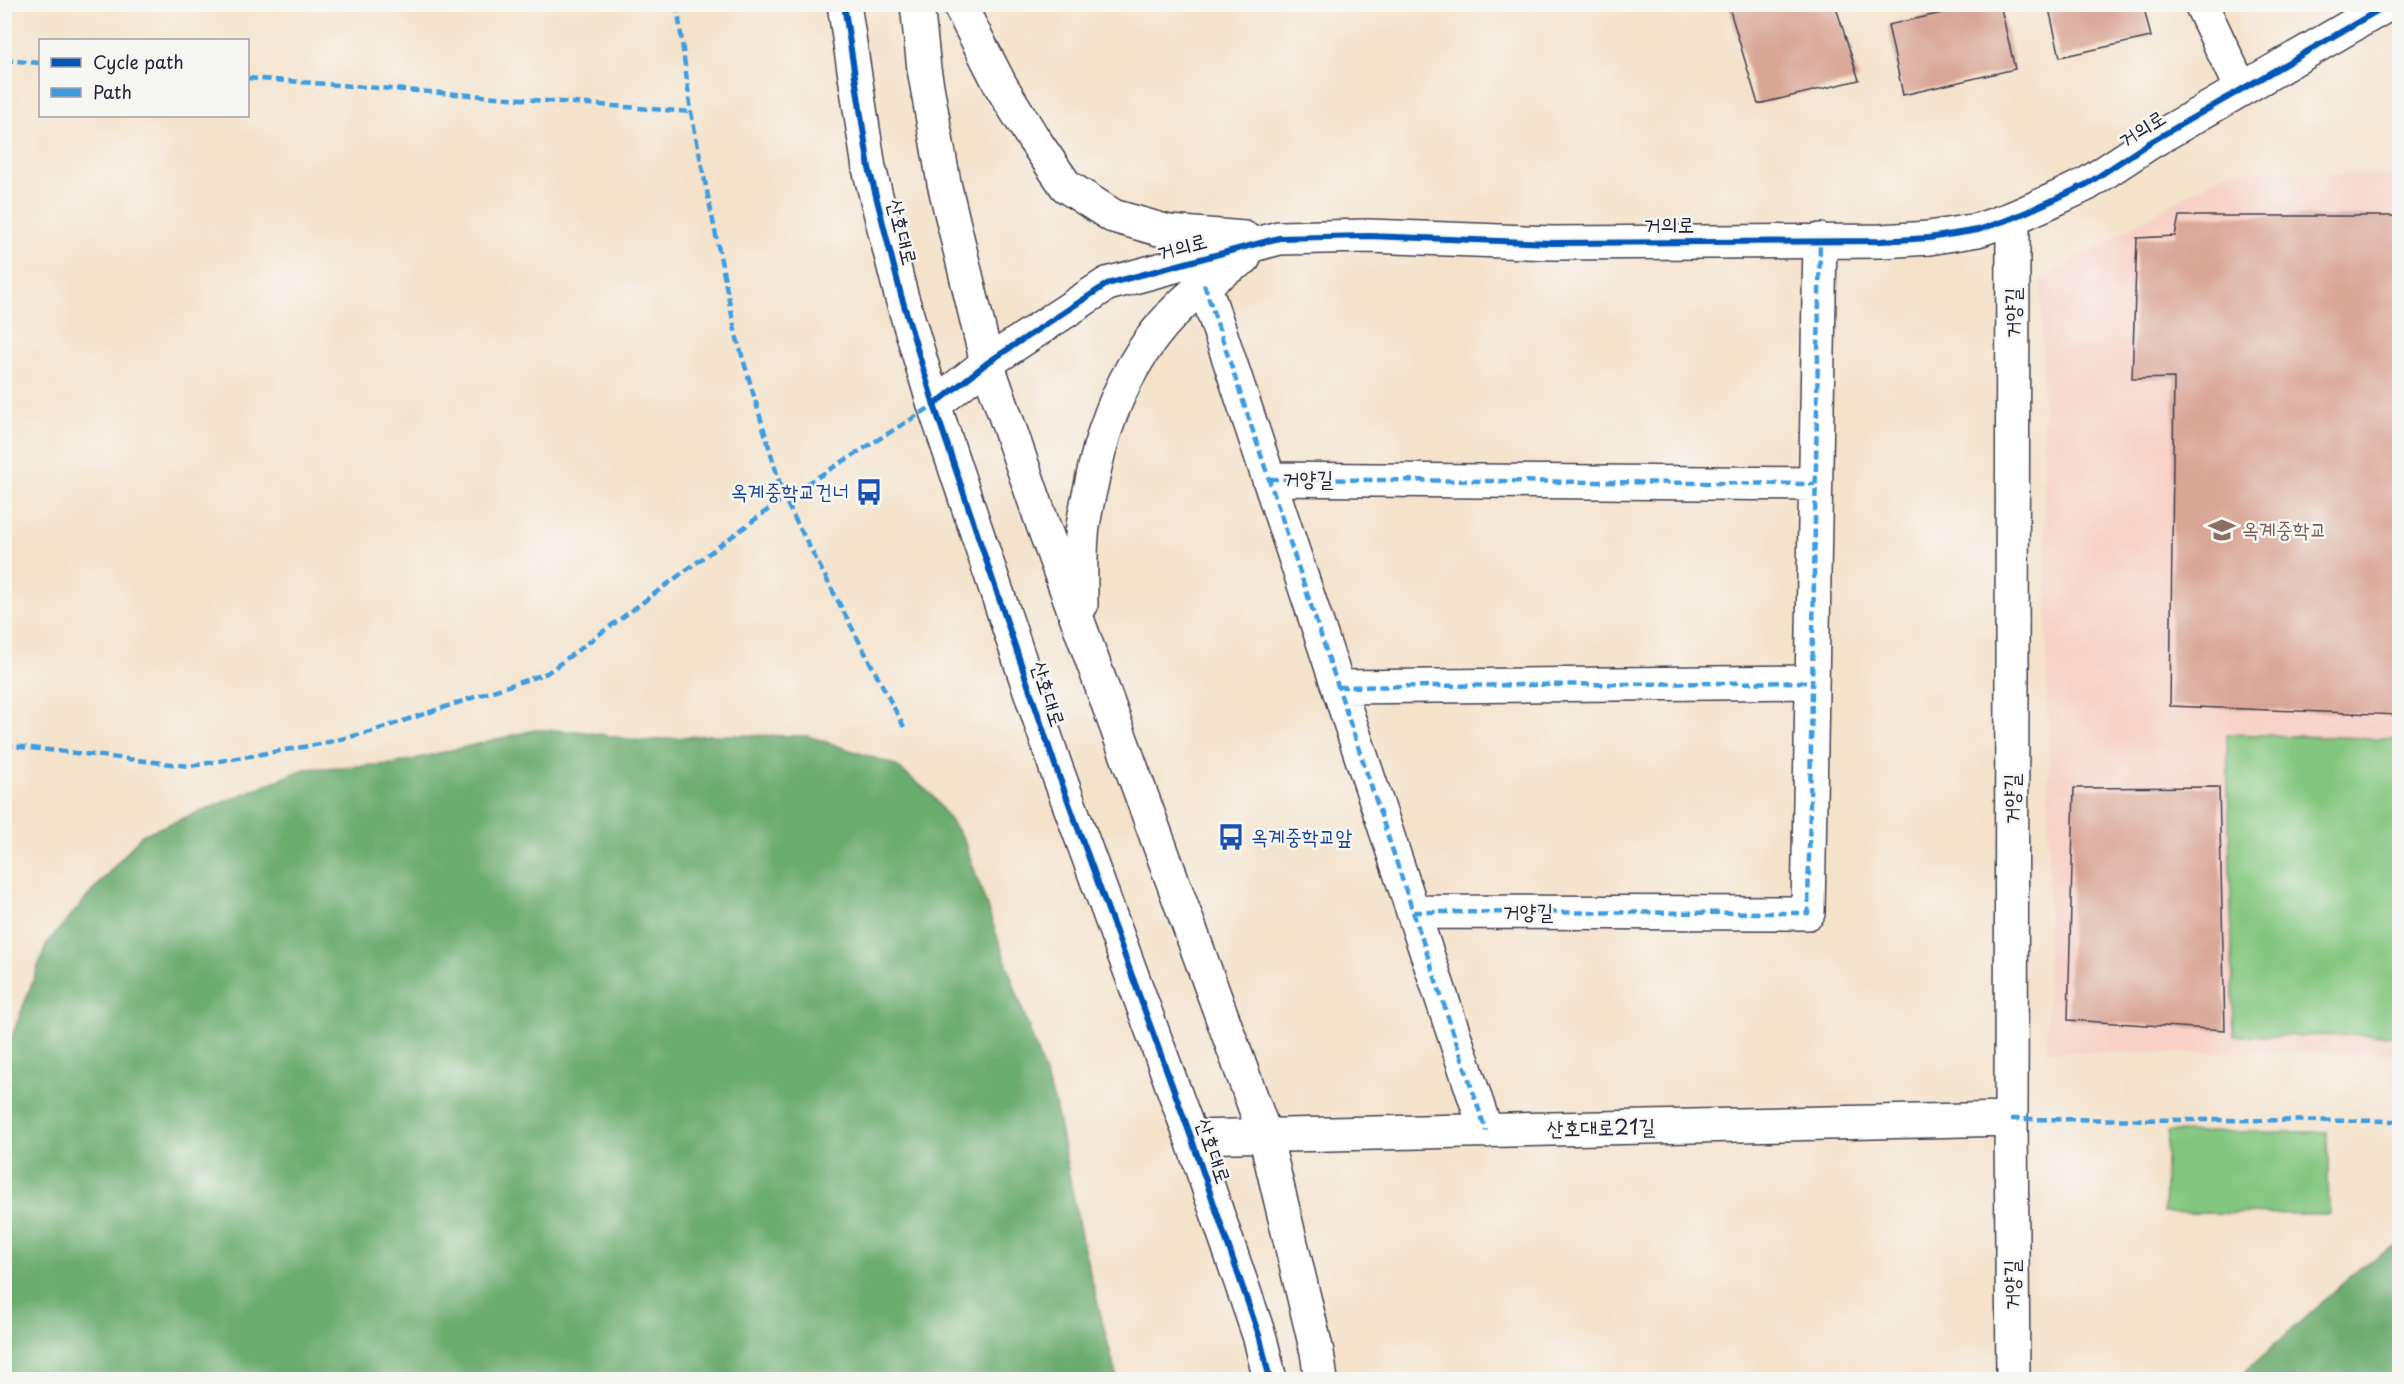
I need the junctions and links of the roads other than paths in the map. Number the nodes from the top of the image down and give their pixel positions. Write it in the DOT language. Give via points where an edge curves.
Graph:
graph roads {
  1 [pos="844,4"];
  2 [pos="917,4"];
  3 [pos="959,4"];
  4 [pos="2201,4"];
  5 [pos="2389,4"];
  6 [pos="2241,89"];
  7 [pos="2013,218"];
  8 [pos="1279,238"];
  9 [pos="1820,240"];
  10 [pos="1204,284"];
  11 [pos="987,363"];
  12 [pos="934,405"];
  13 [pos="1269,479"];
  14 [pos="1815,484"];
  15 [pos="1080,627"];
  16 [pos="1812,682"];
  17 [pos="1338,687"];
  18 [pos="1413,912"];
  19 [pos="2011,1119"];
  20 [pos="1486,1131"];
  21 [pos="1265,1135"];
  22 [pos="1191,1137"];
  23 [pos="1270,1380"];
  24 [pos="1321,1380"];
  25 [pos="2013,1380"];
  1 -- 12 [label="street, 산호대로" via="869,168"];
  2 -- 11 [label="street" via="944,183"];
  3 -- 8 [label="street" via="1001,86 1066,186 1113,216 1169,232"];
  4 -- 6 [label="street"];
  5 -- 6 [label="street, 거의로"];
  6 -- 7 [label="street, 거의로" via="2087,184"];
  7 -- 9 [label="street, 거의로" via="1978,230 1929,238"];
  7 -- 19 [label="street, 거양길"];
  8 -- 9 [label="street, 거의로" via="1369,236 1552,243"];
  8 -- 10 [label="street"];
  8 -- 11 [label="street, 거의로" via="1107,284"];
  9 -- 14 [label="street, 거양길"];
  10 -- 13 [label="street, 거양길"];
  10 -- 15 [label="street" via="1171,314 1140,352 1113,406 1095,465 1082,534"];
  11 -- 12 [label="street, 거의로"];
  11 -- 15 [label="street"];
  12 -- 22 [label="street, 산호대로" via="1056,768"];
  13 -- 14 [label="street, 거양길"];
  13 -- 17 [label="street, 거양길"];
  14 -- 16 [label="street, 거양길"];
  15 -- 21 [label="street"];
  16 -- 17 [label="street"];
  16 -- 18 [label="street, 거양길" via="1808,913"];
  17 -- 18 [label="street, 거양길"];
  18 -- 20 [label="street, 거양길"];
  19 -- 20 [label="street, 산호대로21길"];
  19 -- 25 [label="street, 거양길"];
  20 -- 21 [label="street, 산호대로21길"];
  21 -- 22 [label="street, 산호대로21길"];
  21 -- 24 [label="street"];
  22 -- 23 [label="street, 산호대로" via="1260,1338"];
}
